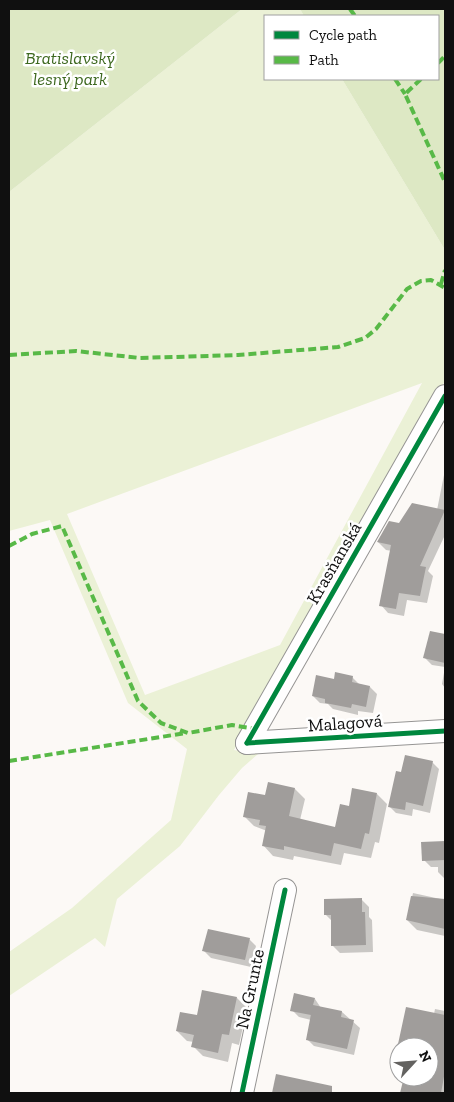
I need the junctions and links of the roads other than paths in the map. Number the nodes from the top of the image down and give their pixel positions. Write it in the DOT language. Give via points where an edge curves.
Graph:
graph roads {
  1 [pos="445,396"];
  2 [pos="445,731"];
  3 [pos="247,743"];
  4 [pos="285,890"];
  5 [pos="242,1093"];
  1 -- 3 [label="street, Krasňanská"];
  2 -- 3 [label="street, Malagová"];
  4 -- 5 [label="street, Na Grunte"];
}
